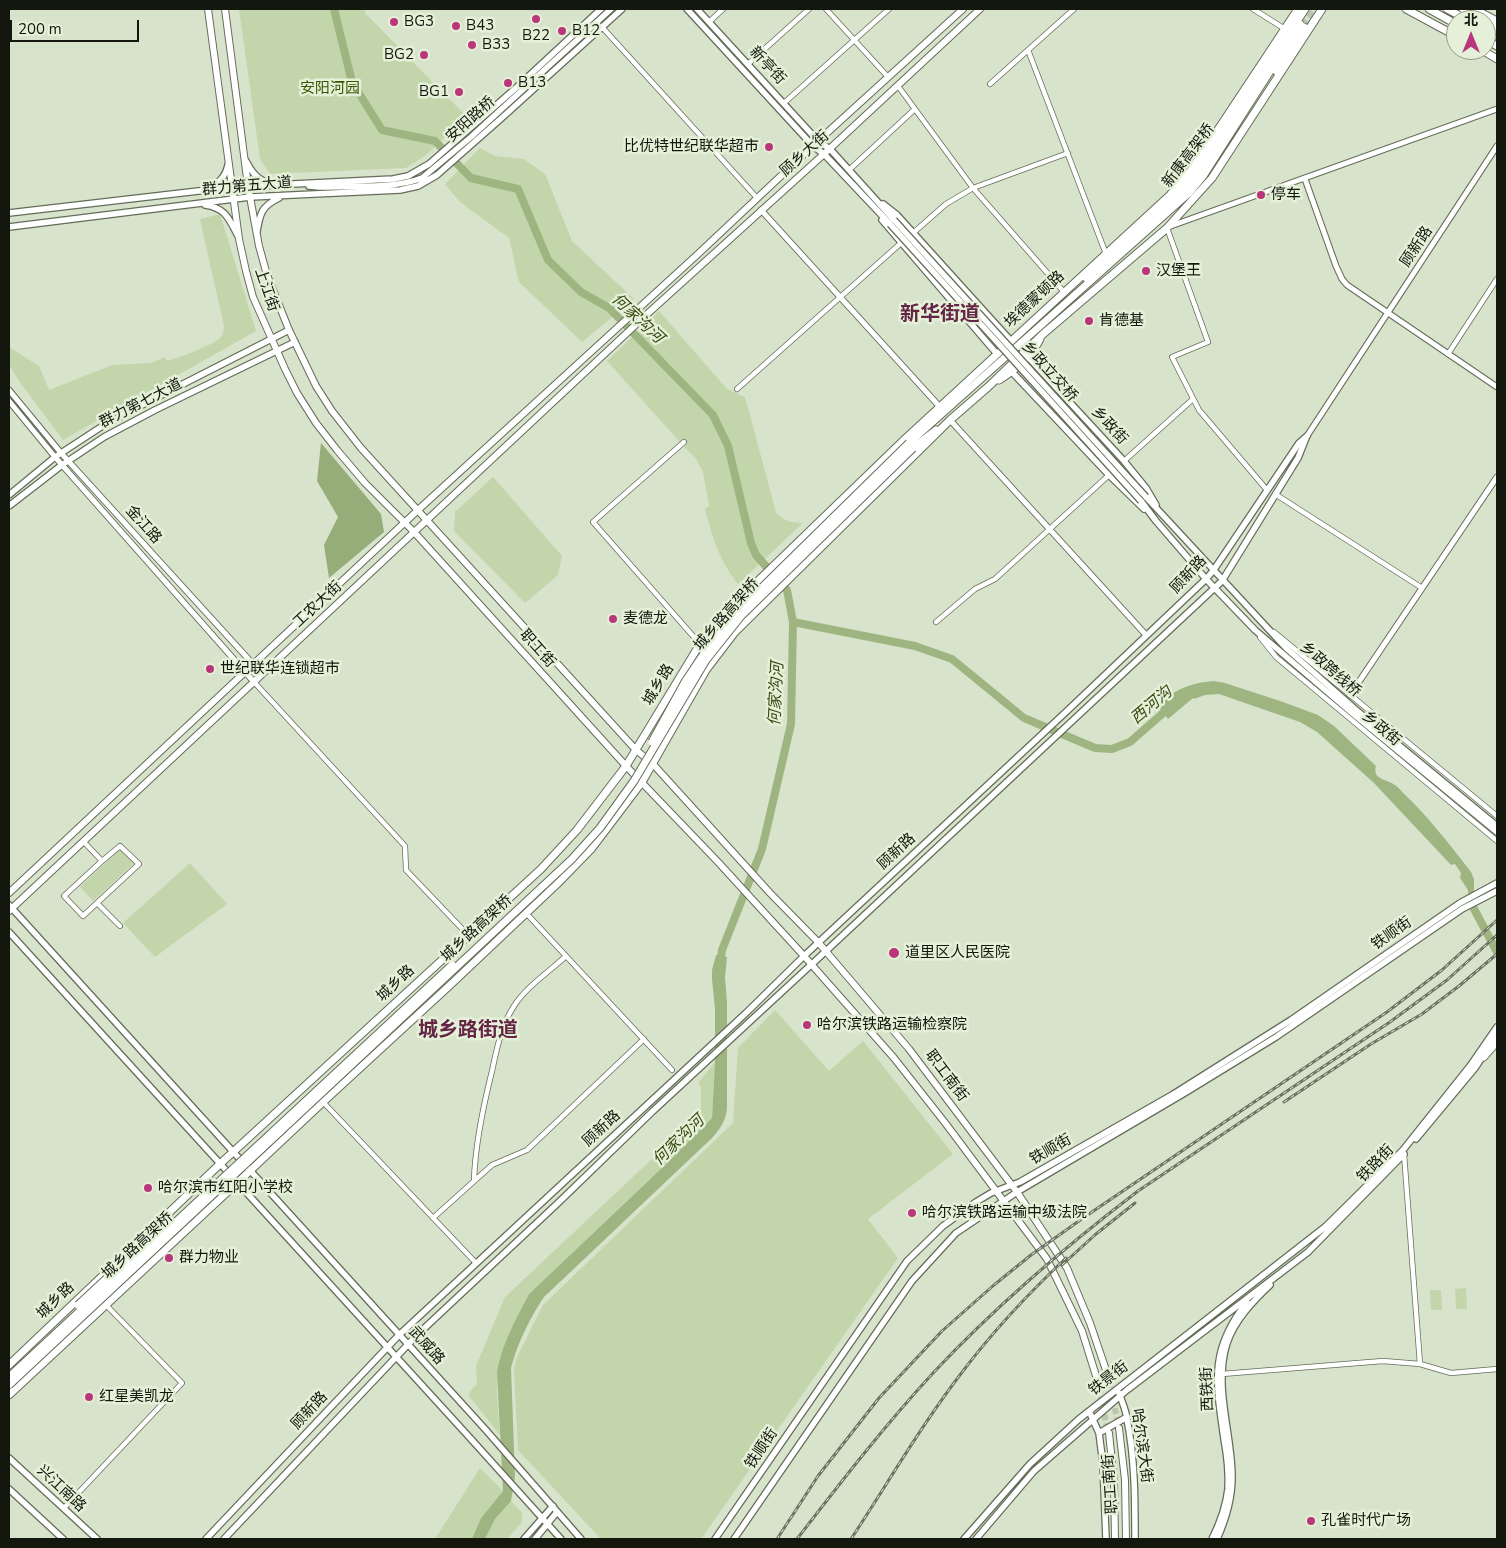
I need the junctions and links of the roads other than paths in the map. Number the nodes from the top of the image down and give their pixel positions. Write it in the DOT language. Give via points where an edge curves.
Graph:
graph roads {
  1 [pos="208,9"];
  2 [pos="224,9"];
  3 [pos="601,9"];
  4 [pos="611,9"];
  5 [pos="622,9"];
  6 [pos="687,9"];
  7 [pos="697,9"];
  8 [pos="723,9"];
  9 [pos="809,9"];
  10 [pos="826,9"];
  11 [pos="889,9"];
  12 [pos="963,9"];
  13 [pos="980,9"];
  14 [pos="1253,9"];
  15 [pos="1298,9"];
  16 [pos="1304,9"];
  17 [pos="1322,9"];
  18 [pos="1406,9"];
  19 [pos="1415,9"];
  20 [pos="1429,9"];
  21 [pos="1474,9"];
  22 [pos="1071,10"];
  23 [pos="955,11"];
  24 [pos="1446,18"];
  25 [pos="1497,21"];
  26 [pos="709,22"];
  27 [pos="1446,26"];
  28 [pos="602,27"];
  29 [pos="1285,29"];
  30 [pos="1446,31"];
  31 [pos="855,40"];
  32 [pos="1028,50"];
  33 [pos="748,64"];
  34 [pos="888,77"];
  35 [pos="990,84"];
  36 [pos="898,86"];
  37 [pos="784,103"];
  38 [pos="915,109"];
  39 [pos="1497,109"];
  40 [pos="816,143"];
  41 [pos="1497,146"];
  42 [pos="830,149"];
  43 [pos="1068,153"];
  44 [pos="824,154"];
  45 [pos="229,158"];
  46 [pos="244,158"];
  47 [pos="849,170"];
  48 [pos="1305,179"];
  49 [pos="293,184"];
  50 [pos="276,185"];
  51 [pos="248,186"];
  52 [pos="233,187"];
  53 [pos="973,188"];
  54 [pos="199,191"];
  55 [pos="1198,194"];
  56 [pos="872,195"];
  57 [pos="282,196"];
  58 [pos="250,198"];
  59 [pos="757,198"];
  60 [pos="234,199"];
  61 [pos="198,204"];
  62 [pos="870,204"];
  63 [pos="761,210"];
  64 [pos="9,213"];
  65 [pos="892,222"];
  66 [pos="9,227"];
  67 [pos="1166,228"];
  68 [pos="256,233"];
  69 [pos="914,233"];
  70 [pos="239,239"];
  71 [pos="901,243"];
  72 [pos="1106,254"];
  73 [pos="1497,279"];
  74 [pos="1065,294"];
  75 [pos="841,297"];
  76 [pos="638,308"];
  77 [pos="1389,313"];
  78 [pos="645,316"];
  79 [pos="289,330"];
  80 [pos="1043,334"];
  81 [pos="271,338"];
  82 [pos="295,342"];
  83 [pos="1013,344"];
  84 [pos="276,350"];
  85 [pos="997,354"];
  86 [pos="1448,354"];
  87 [pos="1028,357"];
  88 [pos="1012,372"];
  89 [pos="988,387"];
  90 [pos="1497,387"];
  91 [pos="737,389"];
  92 [pos="9,390"];
  93 [pos="1193,399"];
  94 [pos="9,401"];
  95 [pos="941,411"];
  96 [pos="950,420"];
  97 [pos="1307,436"];
  98 [pos="684,442"];
  99 [pos="911,445"];
  100 [pos="58,455"];
  101 [pos="68,460"];
  102 [pos="1124,461"];
  103 [pos="62,465"];
  104 [pos="1109,475"];
  105 [pos="1497,477"];
  106 [pos="1267,490"];
  107 [pos="1275,494"];
  108 [pos="9,495"];
  109 [pos="1143,499"];
  110 [pos="9,506"];
  111 [pos="418,510"];
  112 [pos="1164,517"];
  113 [pos="427,519"];
  114 [pos="1156,522"];
  115 [pos="405,523"];
  116 [pos="1050,528"];
  117 [pos="414,532"];
  118 [pos="1213,571"];
  119 [pos="1206,579"];
  120 [pos="1222,581"];
  121 [pos="1214,588"];
  122 [pos="1422,588"];
  123 [pos="936,622"];
  124 [pos="1261,623"];
  125 [pos="1255,630"];
  126 [pos="1146,635"];
  127 [pos="700,644"];
  128 [pos="1286,648"];
  129 [pos="253,665"];
  130 [pos="246,672"];
  131 [pos="262,674"];
  132 [pos="254,682"];
  133 [pos="1350,696"];
  134 [pos="636,750"];
  135 [pos="652,763"];
  136 [pos="626,766"];
  137 [pos="642,782"];
  138 [pos="1497,816"];
  139 [pos="1497,826"];
  140 [pos="1497,832"];
  141 [pos="83,841"];
  142 [pos="1497,841"];
  143 [pos="102,861"];
  144 [pos="1497,884"];
  145 [pos="1497,891"];
  146 [pos="9,893"];
  147 [pos="97,903"];
  148 [pos="1461,906"];
  149 [pos="10,908"];
  150 [pos="526,913"];
  151 [pos="120,926"];
  152 [pos="9,932"];
  153 [pos="469,936"];
  154 [pos="818,942"];
  155 [pos="826,951"];
  156 [pos="566,956"];
  157 [pos="804,956"];
  158 [pos="812,964"];
  159 [pos="1497,1027"];
  160 [pos="1497,1035"];
  161 [pos="644,1039"];
  162 [pos="1497,1043"];
  163 [pos="672,1070"];
  164 [pos="1471,1073"];
  165 [pos="323,1102"];
  166 [pos="301,1104"];
  167 [pos="234,1152"];
  168 [pos="1404,1154"];
  169 [pos="220,1164"];
  170 [pos="250,1171"];
  171 [pos="474,1181"];
  172 [pos="237,1183"];
  173 [pos="1012,1184"];
  174 [pos="996,1191"];
  175 [pos="1018,1192"];
  176 [pos="1003,1201"];
  177 [pos="433,1218"];
  178 [pos="1287,1257"];
  179 [pos="476,1263"];
  180 [pos="1288,1268"];
  181 [pos="1254,1293"];
  182 [pos="106,1305"];
  183 [pos="46,1330"];
  184 [pos="399,1335"];
  185 [pos="408,1344"];
  186 [pos="388,1348"];
  187 [pos="397,1357"];
  188 [pos="1420,1364"];
  189 [pos="9,1365"];
  190 [pos="1497,1369"];
  191 [pos="1106,1373"];
  192 [pos="1222,1374"];
  193 [pos="9,1377"];
  194 [pos="1097,1379"];
  195 [pos="9,1385"];
  196 [pos="1117,1388"];
  197 [pos="9,1395"];
  198 [pos="1120,1396"];
  199 [pos="1089,1410"];
  200 [pos="1127,1417"];
  201 [pos="1093,1419"];
  202 [pos="1119,1428"];
  203 [pos="1099,1433"];
  204 [pos="1108,1434"];
  205 [pos="9,1458"];
  206 [pos="9,1489"];
  207 [pos="553,1506"];
  208 [pos="64,1508"];
  209 [pos="557,1512"];
  210 [pos="542,1518"];
  211 [pos="548,1525"];
  212 [pos="63,1539"];
  213 [pos="97,1539"];
  214 [pos="206,1539"];
  215 [pos="224,1539"];
  216 [pos="524,1539"];
  217 [pos="535,1539"];
  218 [pos="561,1539"];
  219 [pos="581,1539"];
  220 [pos="715,1539"];
  221 [pos="734,1539"];
  222 [pos="964,1539"];
  223 [pos="976,1539"];
  224 [pos="1106,1539"];
  225 [pos="1115,1539"];
  226 [pos="1126,1539"];
  227 [pos="1135,1539"];
  228 [pos="1212,1539"];
  229 [pos="1217,1539"];
  1 -- 45 [label="main road, 上江街"];
  2 -- 46 [label="main road, 上江街"];
  3 -- 49 [label="main road, 群力第五大道" via="429,164 408,176"];
  4 -- 49 [label="main road, 安阳路桥" via="422,178 399,184 320,187"];
  5 -- 28 [label="main road, 群力第五大道"];
  6 -- 40 [label="main road"];
  7 -- 26 [label="main road, 新亭街"];
  8 -- 26 [label="street"];
  9 -- 33 [label="street"];
  10 -- 31 [label="street"];
  11 -- 31 [label="street"];
  12 -- 23 [label="main road, 顾乡大街"];
  13 -- 36 [label="main road, 顾乡大街"];
  14 -- 29 [label="street"];
  15 -- 29 [label="highway, 埃德蒙顿路"];
  16 -- 74 [label="highway, 新康高架桥" via="1187,187"];
  17 -- 55 [label="highway, 埃德蒙顿路" via="1212,178"];
  18 -- 30 [label="highway"];
  19 -- 27 [label="highway"];
  20 -- 24 [label="highway"];
  21 -- 25 [label="highway"];
  22 -- 32 [label="street"];
  23 -- 34 [label="main road, 顾乡大街"];
  26 -- 33 [label="main road, 新亭街"];
  28 -- 57 [label="main road, 群力第五大道" via="423,184 409,189"];
  28 -- 59 [label="street"];
  29 -- 72 [label="highway, 埃德蒙顿路" via="1192,170 1170,195"];
  31 -- 34 [label="street"];
  31 -- 37 [label="street"];
  32 -- 35 [label="street"];
  32 -- 43 [label="street"];
  33 -- 37 [label="main road, 新亭街"];
  34 -- 40 [label="main road, 顾乡大街"];
  36 -- 38 [label="street"];
  36 -- 42 [label="main road, 顾乡大街"];
  37 -- 40 [label="main road, 新亭街"];
  38 -- 47 [label="street"];
  38 -- 53 [label="street"];
  39 -- 48 [label="street"];
  40 -- 42 [label="main road"];
  40 -- 44 [label="main road"];
  40 -- 59 [label="main road, 顾乡大街"];
  41 -- 77 [label="street, 顾新路"];
  42 -- 44 [label="main road, 顾乡大街"];
  42 -- 47 [label="main road"];
  43 -- 53 [label="street"];
  43 -- 72 [label="street"];
  44 -- 62 [label="main road"];
  44 -- 63 [label="main road, 顾乡大街"];
  45 -- 52 [label="main road, 上江街"];
  45 -- 54 [label="main road" via="224,178"];
  46 -- 50 [label="main road" via="258,178"];
  46 -- 51 [label="main road, 上江街"];
  47 -- 56 [label="main road"];
  48 -- 67 [label="street"];
  48 -- 77 [label="street" via="1342,279"];
  49 -- 50 [label="main road, 群力第五大道"];
  50 -- 51 [label="main road, 群力第五大道"];
  51 -- 52 [label="main road, 群力第五大道"];
  51 -- 58 [label="main road, 上江街"];
  52 -- 54 [label="main road, 群力第五大道"];
  52 -- 60 [label="main road, 上江街"];
  53 -- 69 [label="street" via="946,204"];
  53 -- 74 [label="street"];
  54 -- 64 [label="main road, 群力第五大道"];
  55 -- 67 [label="highway, 埃德蒙顿路"];
  55 -- 83 [label="highway, 埃德蒙顿路" via="1302,25 1189,193"];
  56 -- 65 [label="main road"];
  56 -- 69 [label="main road"];
  57 -- 58 [label="main road, 群力第五大道"];
  57 -- 68 [label="main road" via="263,208"];
  58 -- 60 [label="main road, 群力第五大道"];
  58 -- 68 [label="main road, 上江街"];
  59 -- 76 [label="main road, 顾乡大街"];
  60 -- 61 [label="main road, 群力第五大道"];
  60 -- 70 [label="main road, 上江街"];
  61 -- 66 [label="main road, 群力第五大道"];
  61 -- 70 [label="main road" via="213,206 225,213"];
  62 -- 65 [label="main road"];
  62 -- 71 [label="main road"];
  63 -- 75 [label="street"];
  63 -- 78 [label="main road, 顾乡大街"];
  65 -- 109 [label="main road, 乡政立交桥, bridge"];
  67 -- 80 [label="highway, 埃德蒙顿路"];
  67 -- 93 [label="street" via="1208,342 1172,357"];
  68 -- 79 [label="main road, 上江街" via="267,275"];
  69 -- 83 [label="main road"];
  70 -- 81 [label="main road, 上江街" via="253,297"];
  71 -- 75 [label="street"];
  71 -- 85 [label="main road"];
  72 -- 74 [label="highway, 埃德蒙顿路"];
  73 -- 86 [label="street"];
  74 -- 83 [label="highway"];
  75 -- 91 [label="street"];
  75 -- 95 [label="street"];
  76 -- 111 [label="main road, 工农大街"];
  77 -- 86 [label="street"];
  77 -- 97 [label="street, 顾新路"];
  78 -- 113 [label="main road, 工农大街"];
  79 -- 81 [label="main road, 群力第七大道"];
  79 -- 82 [label="main road, 上江街"];
  80 -- 87 [label="highway"];
  80 -- 89 [label="highway, 埃德蒙顿路"];
  81 -- 84 [label="main road, 上江街"];
  81 -- 100 [label="main road, 群力第七大道" via="104,425"];
  82 -- 84 [label="main road, 群力第七大道"];
  82 -- 111 [label="main road, 上江街" via="332,411 360,448"];
  83 -- 85 [label="highway, 埃德蒙顿路"];
  83 -- 95 [label="highway, 埃德蒙顿路"];
  84 -- 101 [label="main road, 群力第七大道" via="104,437"];
  84 -- 115 [label="main road, 上江街" via="316,423 365,483"];
  85 -- 95 [label="highway, 埃德蒙顿路"];
  86 -- 90 [label="street"];
  87 -- 88 [label="highway"];
  87 -- 102 [label="main road, 乡政街"];
  88 -- 89 [label="highway"];
  88 -- 104 [label="main road, 乡政街"];
  89 -- 96 [label="highway, 埃德蒙顿路"];
  92 -- 100 [label="street, 金江路"];
  93 -- 102 [label="street"];
  93 -- 106 [label="street"];
  94 -- 100 [label="street, 金江路"];
  95 -- 99 [label="highway, 埃德蒙顿路"];
  95 -- 127 [label="highway, 城乡路" via="914,431 778,560"];
  96 -- 99 [label="highway, 埃德蒙顿路"];
  96 -- 116 [label="street"];
  96 -- 135 [label="highway, 埃德蒙顿路" via="735,632 706,670"];
  97 -- 106 [label="main road, 顾新路"];
  97 -- 107 [label="main road, 顾新路" via="1298,458"];
  98 -- 127 [label="street" via="593,522"];
  99 -- 166 [label="highway, 城乡路高架桥, bridge" via="760,588 731,620 685,682 630,780 582,843"];
  99 -- 195 [label="highway, 城乡路高架桥, bridge" via="741,616 706,660 629,788 572,859"];
  100 -- 101 [label="street, 金江路"];
  100 -- 103 [label="street, 金江路"];
  100 -- 108 [label="main road, 群力第七大道"];
  101 -- 103 [label="main road, 群力第七大道"];
  101 -- 129 [label="street, 金江路"];
  102 -- 112 [label="main road, 乡政街"];
  103 -- 110 [label="main road, 群力第七大道"];
  103 -- 130 [label="street, 金江路"];
  104 -- 114 [label="main road, 乡政街"];
  104 -- 116 [label="street"];
  105 -- 122 [label="street"];
  106 -- 118 [label="main road, 顾新路"];
  107 -- 120 [label="main road, 顾新路"];
  107 -- 122 [label="street"];
  109 -- 112 [label="main road, 乡政街"];
  109 -- 114 [label="main road, 乡政街"];
  111 -- 113 [label="main road, 上江街"];
  111 -- 115 [label="main road, 工农大街"];
  112 -- 118 [label="main road, 乡政街"];
  113 -- 117 [label="main road, 工农大街"];
  113 -- 134 [label="main road, 职工街"];
  114 -- 119 [label="main road, 乡政街"];
  115 -- 117 [label="main road, 上江街"];
  115 -- 129 [label="main road, 工农大街"];
  116 -- 123 [label="street" via="995,579 975,589"];
  116 -- 126 [label="street"];
  117 -- 131 [label="main road, 工农大街"];
  117 -- 136 [label="main road, 职工街"];
  118 -- 119 [label="main road, 顾新路"];
  118 -- 120 [label="main road, 乡政街"];
  119 -- 121 [label="main road, 乡政街"];
  119 -- 126 [label="main road, 顾新路"];
  120 -- 121 [label="main road, 顾新路"];
  120 -- 124 [label="main road, 乡政街"];
  121 -- 125 [label="main road, 乡政街"];
  121 -- 155 [label="main road, 顾新路"];
  122 -- 133 [label="street"];
  124 -- 128 [label="main road, 乡政街"];
  124 -- 133 [label="street, 乡政街" via="1287,641"];
  125 -- 140 [label="main road, 乡政街"];
  125 -- 142 [label="street, 乡政街" via="1276,657"];
  126 -- 154 [label="main road, 顾新路"];
  127 -- 134 [label="highway, 城乡路"];
  128 -- 139 [label="main road, 乡政跨线桥"];
  129 -- 130 [label="main road, 工农大街"];
  129 -- 131 [label="street, 金江路"];
  130 -- 132 [label="street, 金江路"];
  130 -- 146 [label="main road, 工农大街"];
  131 -- 132 [label="main road, 工农大街"];
  132 -- 141 [label="main road, 工农大街"];
  132 -- 153 [label="street" via="405,846 406,870"];
  133 -- 138 [label="street, 乡政街"];
  134 -- 135 [label="main road, 职工街"];
  134 -- 136 [label="highway, 城乡路"];
  135 -- 137 [label="highway, 埃德蒙顿路"];
  135 -- 154 [label="main road, 职工南街"];
  136 -- 137 [label="main road, 职工街"];
  136 -- 153 [label="highway, 城乡路" via="577,830 541,869"];
  137 -- 150 [label="highway" via="592,848"];
  137 -- 157 [label="main road, 职工南街"];
  141 -- 143 [label="street"];
  141 -- 149 [label="main road, 工农大街"];
  143 -- 147 [label="street" via="64,896 83,916"];
  143 -- 147 [label="street" via="120,846 139,864"];
  144 -- 148 [label="main road, 铁顺街"];
  145 -- 148 [label="main road, 铁顺街"];
  147 -- 151 [label="street"];
  148 -- 173 [label="main road, 铁顺街" via="1292,1020 1188,1085"];
  148 -- 175 [label="main road, 铁顺街" via="1276,1037"];
  149 -- 167 [label="main road, 武威路"];
  150 -- 156 [label="street"];
  150 -- 165 [label="highway"];
  152 -- 169 [label="main road, 武威路"];
  153 -- 167 [label="highway, 城乡路"];
  154 -- 155 [label="main road, 职工南街"];
  154 -- 157 [label="main road, 顾新路"];
  155 -- 158 [label="main road, 顾新路"];
  155 -- 173 [label="main road, 职工南街" via="910,1049"];
  156 -- 161 [label="street"];
  156 -- 171 [label="street" via="514,1005 502,1029 485,1097 474,1157"];
  157 -- 158 [label="main road, 职工南街"];
  157 -- 179 [label="main road, 顾新路"];
  158 -- 174 [label="main road, 职工南街" via="894,1058"];
  158 -- 185 [label="main road, 顾新路"];
  159 -- 178 [label="main road, 铁路街" via="1403,1150 1325,1226"];
  160 -- 164 [label="main road, 铁路街"];
  161 -- 163 [label="street"];
  161 -- 171 [label="street" via="527,1150 492,1165"];
  162 -- 164 [label="street"];
  164 -- 168 [label="main road, 铁路街"];
  165 -- 170 [label="highway"];
  165 -- 177 [label="street"];
  166 -- 183 [label="highway, bridge" via="256,1140 78,1305"];
  166 -- 193 [label="highway, 城乡路高架桥, bridge"];
  167 -- 169 [label="highway, 城乡路"];
  167 -- 170 [label="main road, 武威路"];
  168 -- 180 [label="main road, 铁路街" via="1308,1252"];
  168 -- 188 [label="street"];
  169 -- 172 [label="main road, 武威路"];
  169 -- 183 [label="highway, 城乡路"];
  170 -- 172 [label="highway"];
  170 -- 184 [label="main road, 武威路"];
  171 -- 177 [label="street"];
  172 -- 182 [label="highway"];
  172 -- 186 [label="main road, 武威路"];
  173 -- 174 [label="main road, 铁顺街"];
  173 -- 175 [label="main road, 职工南街"];
  174 -- 176 [label="main road, 职工南街"];
  174 -- 220 [label="main road, 铁顺街" via="943,1226 907,1261"];
  175 -- 176 [label="main road, 铁顺街"];
  175 -- 191 [label="main road, 职工南街" via="1067,1268"];
  176 -- 194 [label="main road, 职工南街" via="1048,1259 1082,1331"];
  176 -- 221 [label="main road, 铁顺街" via="956,1234 912,1281"];
  177 -- 179 [label="street"];
  178 -- 181 [label="main road, 西铁街"];
  178 -- 196 [label="main road, 铁景街"];
  179 -- 184 [label="main road, 顾新路"];
  180 -- 181 [label="main road, 铁路街"];
  180 -- 192 [label="main road, 西铁街" via="1250,1306 1235,1327 1228,1342"];
  181 -- 198 [label="main road, 铁景街"];
  181 -- 228 [label="main road, 西铁街" via="1230,1326 1219,1360 1218,1388 1228,1488 1220,1522"];
  182 -- 197 [label="highway"];
  182 -- 208 [label="street" via="182,1383"];
  183 -- 189 [label="highway, 城乡路"];
  184 -- 185 [label="main road, 武威路"];
  184 -- 186 [label="main road, 顾新路"];
  185 -- 187 [label="main road, 顾新路"];
  185 -- 207 [label="main road, 武威路"];
  186 -- 187 [label="main road, 武威路"];
  186 -- 214 [label="main road, 顾新路"];
  187 -- 210 [label="main road, 武威路"];
  187 -- 215 [label="main road, 顾新路"];
  188 -- 190 [label="street" via="1452,1373"];
  188 -- 192 [label="street" via="1383,1362"];
  192 -- 229 [label="main road, 西铁街" via="1232,1486 1228,1510"];
  196 -- 198 [label="main road, 哈尔滨大街"];
  196 -- 199 [label="main road, 铁景街"];
  198 -- 200 [label="main road, 哈尔滨大街"];
  198 -- 201 [label="main road, 铁景街"];
  199 -- 201 [label="main road"];
  199 -- 222 [label="main road, 铁景街" via="1030,1464"];
  200 -- 203 [label="main road"];
  200 -- 227 [label="main road, 哈尔滨大街" via="1135,1479"];
  201 -- 203 [label="main road"];
  201 -- 223 [label="main road, 铁景街" via="1034,1471"];
  202 -- 226 [label="main road, 职工南街" via="1125,1480"];
  203 -- 224 [label="main road" via="1105,1483"];
  204 -- 225 [label="main road, 职工南街" via="1114,1482"];
  205 -- 208 [label="main road, 兴江南路"];
  206 -- 212 [label="main road"];
  207 -- 209 [label="main road, 武威路"];
  207 -- 210 [label="main road"];
  208 -- 213 [label="main road, 兴江南路"];
  209 -- 211 [label="main road"];
  209 -- 219 [label="main road, 武威路"];
  210 -- 211 [label="main road, 武威路"];
  210 -- 216 [label="main road"];
  211 -- 217 [label="main road"];
  211 -- 218 [label="main road, 武威路"];
}
